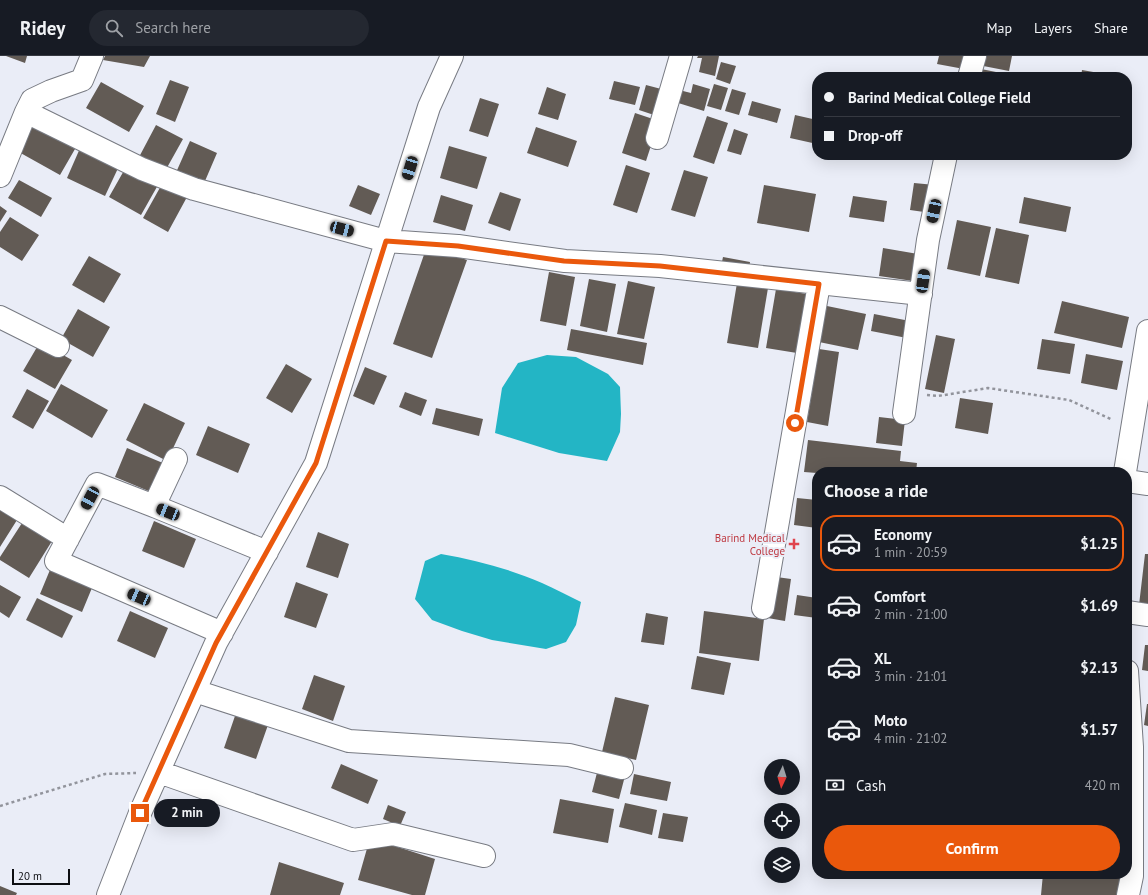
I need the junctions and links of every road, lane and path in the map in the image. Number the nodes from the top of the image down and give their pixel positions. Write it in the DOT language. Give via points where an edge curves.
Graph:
graph roads {
  1 [pos="92,56"];
  2 [pos="452,56"];
  3 [pos="681,56"];
  4 [pos="975,56"];
  5 [pos="970,72"];
  6 [pos="26,112"];
  7 [pos="657,138"];
  8 [pos="945,160"];
  9 [pos="0,176"];
  10 [pos="386,241"];
  11 [pos="819,284"];
  12 [pos="921,294"];
  13 [pos="0,317"];
  14 [pos="1148,331"];
  15 [pos="58,346"];
  16 [pos="923,395"];
  17 [pos="904,413"];
  18 [pos="1119,422"];
  19 [pos="176,459"];
  20 [pos="1126,467"];
  21 [pos="1132,482"];
  22 [pos="1148,484"];
  23 [pos="0,496"];
  24 [pos="154,506"];
  25 [pos="68,539"];
  26 [pos="267,552"];
  27 [pos="763,608"];
  28 [pos="1132,613"];
  29 [pos="1148,615"];
  30 [pos="222,633"];
  31 [pos="195,691"];
  32 [pos="1132,700"];
  33 [pos="1140,749"];
  34 [pos="622,768"];
  35 [pos="159,772"];
  36 [pos="0,806"];
  37 [pos="484,856"];
  38 [pos="1132,876"];
  39 [pos="1131,879"];
  40 [pos="108,895"];
  41 [pos="1128,895"];
  1 -- 6 [label="street" via="82,80 32,100"];
  2 -- 10 [label="street" via="429,107"];
  3 -- 7 [label="street"];
  4 -- 5 [label="street"];
  6 -- 9 [label="street"];
  6 -- 10 [label="street" via="142,169 194,189"];
  8 -- 12 [label="street" via="928,240"];
  10 -- 11 [label="street" via="458,246 564,261 660,266"];
  10 -- 26 [label="street" via="316,463"];
  11 -- 12 [label="street"];
  11 -- 27 [label="street"];
  12 -- 17 [label="street"];
  13 -- 15 [label="street"];
  14 -- 20 [label="street"];
  16 -- 18 [label="path" via="938,396 988,388 1069,400"];
  19 -- 24 [label="street"];
  21 -- 22 [label="street"];
  23 -- 25 [label="street"];
  24 -- 25 [label="street" via="97,484"];
  24 -- 26 [label="street"];
  25 -- 30 [label="street" via="56,561"];
  26 -- 30 [label="street"];
  28 -- 29 [label="street"];
  30 -- 31 [label="street"];
  31 -- 34 [label="street" via="350,741 569,756"];
  31 -- 35 [label="street"];
  32 -- 33 [label="street"];
  33 -- 38 [label="street"];
  35 -- 36 [label="path" via="106,774"];
  35 -- 37 [label="street" via="354,840 393,834"];
  35 -- 40 [label="street"];
  39 -- 41 [label="street"];
}
